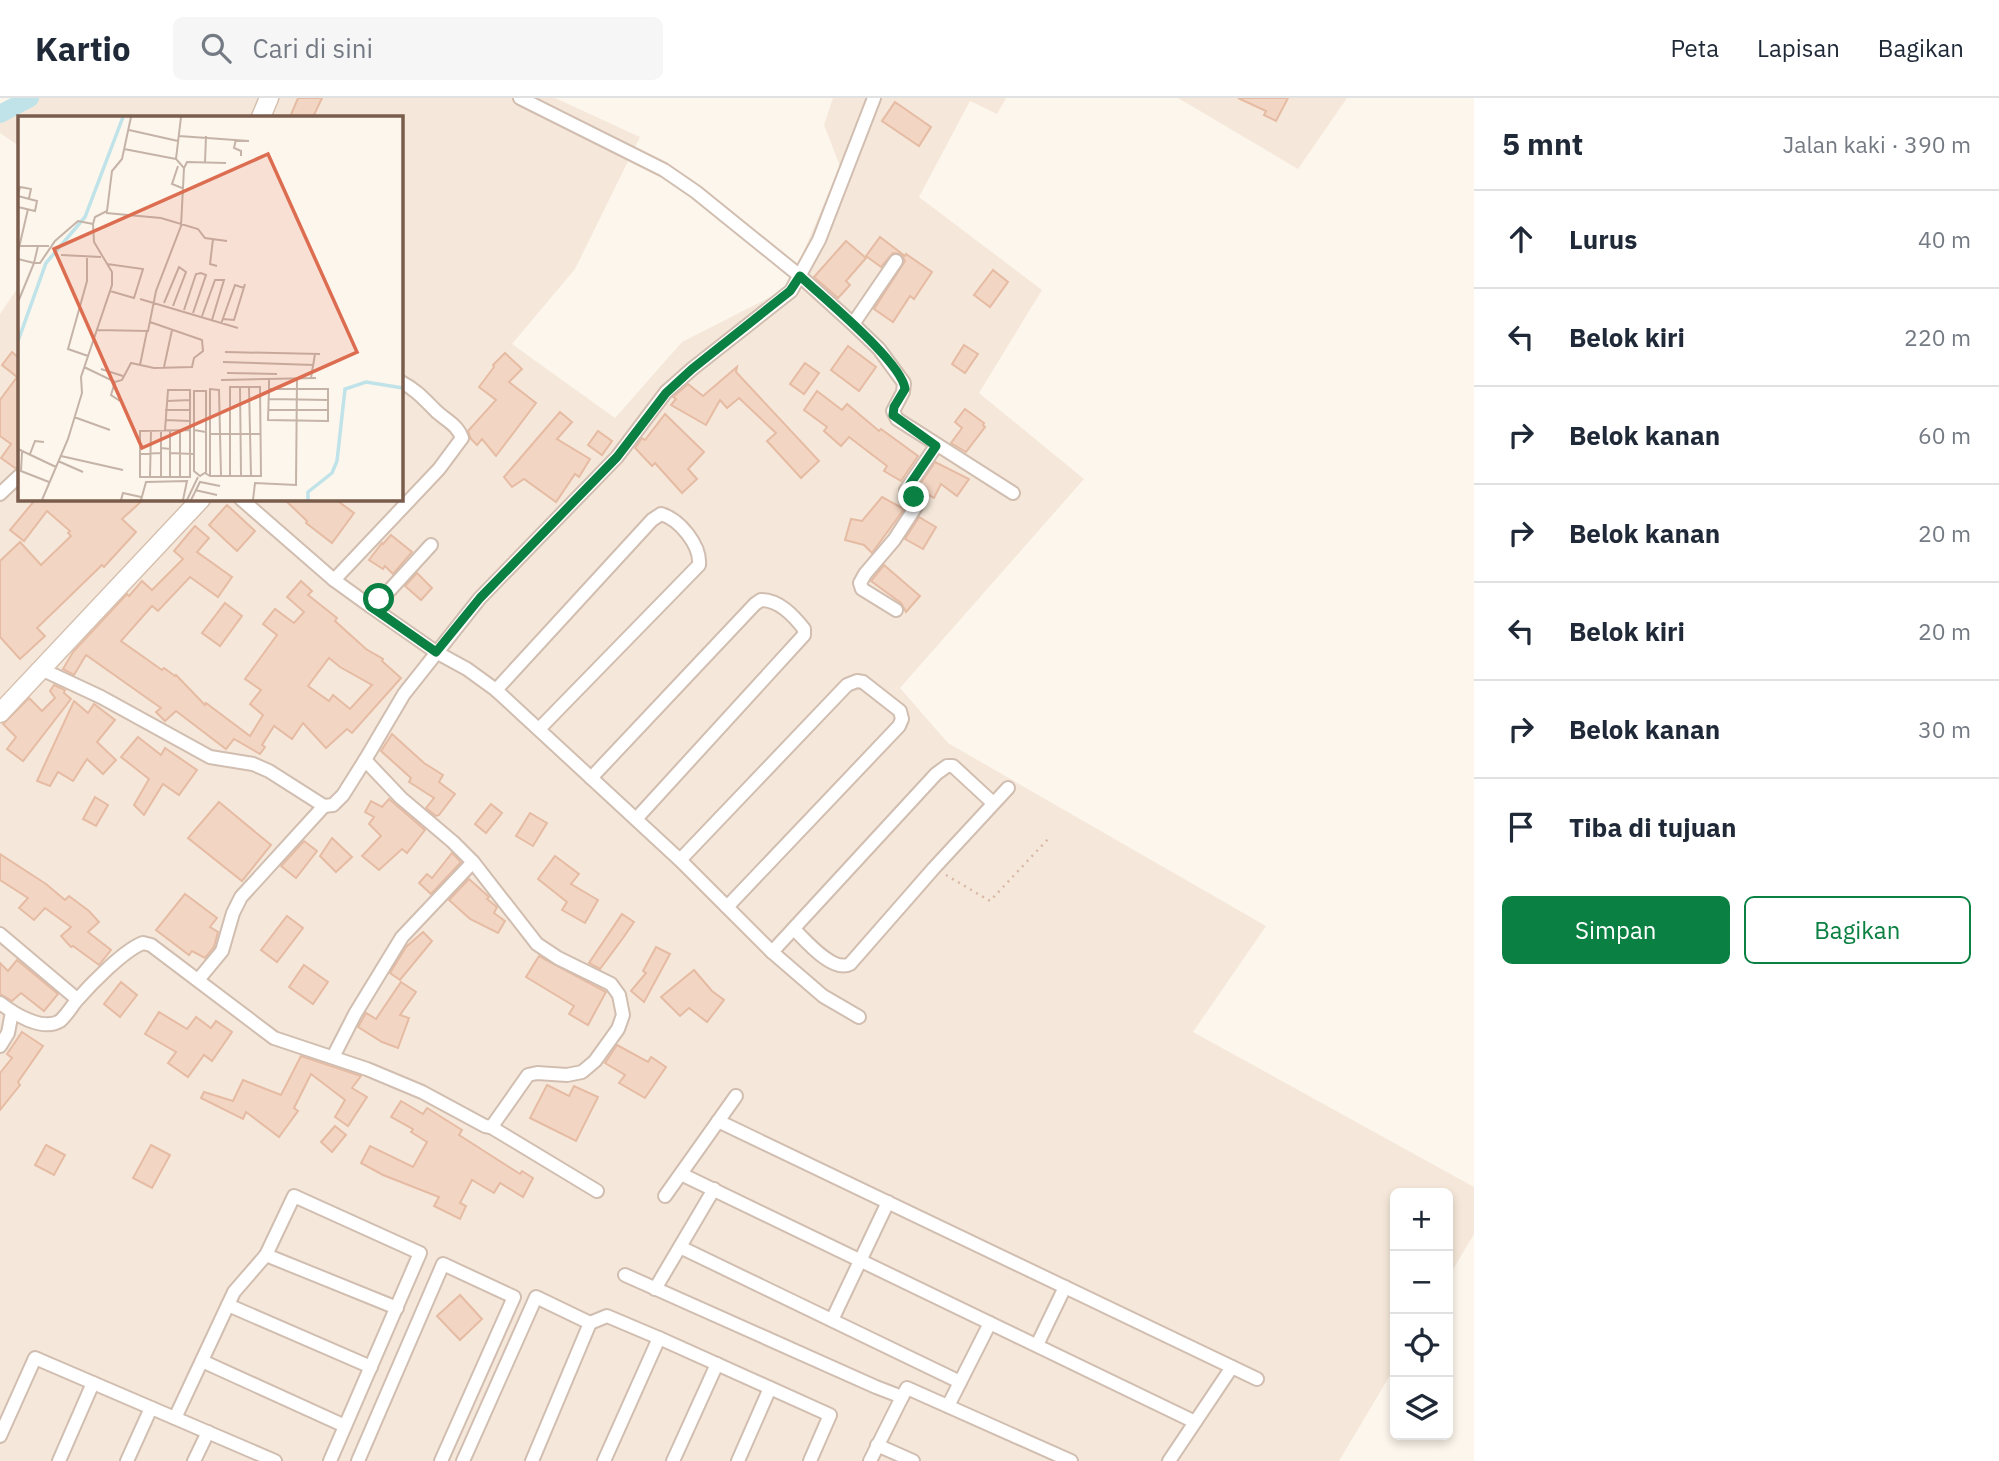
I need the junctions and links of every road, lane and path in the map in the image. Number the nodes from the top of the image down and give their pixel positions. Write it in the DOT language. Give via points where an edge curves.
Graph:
graph roads {
  1 [pos="269,98"];
  2 [pos="520,98"];
  3 [pos="874,98"];
  4 [pos="261,116"];
  5 [pos="896,261"];
  6 [pos="800,276"];
  7 [pos="853,324"];
  8 [pos="402,383"];
  9 [pos="936,446"];
  10 [pos="18,477"];
  11 [pos="1013,493"];
  12 [pos="0,495"];
  13 [pos="200,500"];
  14 [pos="242,500"];
  15 [pos="431,545"];
  16 [pos="334,580"];
  17 [pos="370,606"];
  18 [pos="896,610"];
  19 [pos="436,652"];
  20 [pos="41,669"];
  21 [pos="496,690"];
  22 [pos="0,713"];
  23 [pos="539,729"];
  24 [pos="365,760"];
  25 [pos="591,778"];
  26 [pos="1008,788"];
  27 [pos="993,803"];
  28 [pos="324,806"];
  29 [pos="636,819"];
  30 [pos="1049,838"];
  31 [pos="680,860"];
  32 [pos="473,862"];
  33 [pos="934,868"];
  34 [pos="727,907"];
  35 [pos="794,929"];
  36 [pos="0,934"];
  37 [pos="772,951"];
  38 [pos="198,981"];
  39 [pos="77,999"];
  40 [pos="0,1003"];
  41 [pos="12,1013"];
  42 [pos="859,1017"];
  43 [pos="0,1046"];
  44 [pos="333,1057"];
  45 [pos="736,1096"];
  46 [pos="718,1121"];
  47 [pos="491,1127"];
  48 [pos="681,1174"];
  49 [pos="714,1189"];
  50 [pos="597,1191"];
  51 [pos="665,1196"];
  52 [pos="888,1202"];
  53 [pos="680,1247"];
  54 [pos="266,1255"];
  55 [pos="860,1260"];
  56 [pos="625,1275"];
  57 [pos="1065,1287"];
  58 [pos="655,1289"];
  59 [pos="228,1305"];
  60 [pos="397,1308"];
  61 [pos="832,1320"];
  62 [pos="590,1323"];
  63 [pos="990,1323"];
  64 [pos="659,1338"];
  65 [pos="1037,1345"];
  66 [pos="202,1361"];
  67 [pos="717,1364"];
  68 [pos="371,1367"];
  69 [pos="1232,1367"];
  70 [pos="1257,1379"];
  71 [pos="960,1382"];
  72 [pos="93,1383"];
  73 [pos="770,1388"];
  74 [pos="902,1397"];
  75 [pos="948,1406"];
  76 [pos="151,1408"];
  77 [pos="175,1418"];
  78 [pos="1195,1422"];
  79 [pos="345,1426"];
  80 [pos="208,1432"];
  81 [pos="0,1436"];
  82 [pos="877,1445"];
  83 [pos="268,1460"];
  84 [pos="1069,1460"];
  85 [pos="59,1461"];
  86 [pos="127,1461"];
  87 [pos="194,1461"];
  88 [pos="330,1461"];
  89 [pos="358,1461"];
  90 [pos="441,1461"];
  91 [pos="463,1461"];
  92 [pos="532,1461"];
  93 [pos="604,1461"];
  94 [pos="673,1461"];
  95 [pos="738,1461"];
  96 [pos="810,1461"];
  97 [pos="870,1461"];
  98 [pos="913,1461"];
  99 [pos="1169,1461"];
  1 -- 4 [label="main road"];
  2 -- 6 [label="street" via="664,170"];
  3 -- 6 [label="street" via="819,240"];
  5 -- 7 [label="street"];
  6 -- 7 [label="street"];
  6 -- 19 [label="street" via="790,291 666,393 617,457 480,598"];
  7 -- 9 [label="street" via="904,383 893,415"];
  8 -- 16 [label="street" via="423,396 462,438 420,490"];
  9 -- 11 [label="street"];
  9 -- 18 [label="street" via="906,490 917,505 860,583"];
  10 -- 12 [label="street"];
  13 -- 20 [label="main road"];
  14 -- 16 [label="street"];
  15 -- 17 [label="street"];
  16 -- 17 [label="street"];
  17 -- 19 [label="street"];
  19 -- 21 [label="street"];
  19 -- 24 [label="street"];
  20 -- 22 [label="main road"];
  20 -- 28 [label="street" via="210,757 270,771"];
  21 -- 23 [label="street"];
  21 -- 23 [label="street" via="652,520 661,514 676,521 695,547 699,565"];
  23 -- 25 [label="street"];
  24 -- 28 [label="street" via="343,795 333,805"];
  24 -- 32 [label="street"];
  25 -- 29 [label="street"];
  25 -- 29 [label="street" via="755,604 767,600 785,608 804,635"];
  26 -- 27 [label="street"];
  27 -- 33 [label="street"];
  27 -- 35 [label="street" via="953,766 947,766"];
  28 -- 38 [label="street" via="241,897 222,951"];
  29 -- 31 [label="street"];
  30 -- 33 [label="path" via="990,901"];
  31 -- 34 [label="street"];
  31 -- 34 [label="street" via="847,685 863,682 900,711 899,726"];
  32 -- 44 [label="street" via="402,937"];
  32 -- 47 [label="street" via="537,944 611,984 624,1015 595,1061 582,1072 528,1076"];
  33 -- 35 [label="street" via="844,967 816,952"];
  34 -- 37 [label="street"];
  35 -- 37 [label="street"];
  36 -- 39 [label="street"];
  37 -- 42 [label="street" via="823,996"];
  38 -- 39 [label="street" via="143,943"];
  38 -- 44 [label="street" via="274,1038"];
  39 -- 41 [label="street" via="59,1021 47,1024"];
  40 -- 41 [label="street"];
  41 -- 43 [label="street"];
  44 -- 47 [label="street" via="422,1092"];
  45 -- 46 [label="street"];
  46 -- 48 [label="street"];
  46 -- 52 [label="street"];
  47 -- 50 [label="street"];
  48 -- 49 [label="street"];
  48 -- 51 [label="street"];
  49 -- 53 [label="street"];
  49 -- 55 [label="street"];
  52 -- 55 [label="street"];
  52 -- 57 [label="street"];
  53 -- 58 [label="street"];
  53 -- 61 [label="street"];
  54 -- 59 [label="street"];
  54 -- 60 [label="street"];
  54 -- 60 [label="street" via="294,1196 420,1254"];
  55 -- 61 [label="street"];
  55 -- 63 [label="street"];
  56 -- 58 [label="street"];
  57 -- 65 [label="street"];
  57 -- 69 [label="street"];
  58 -- 74 [label="street"];
  59 -- 66 [label="street"];
  59 -- 68 [label="street"];
  60 -- 68 [label="street"];
  61 -- 71 [label="street"];
  62 -- 64 [label="street" via="607,1316"];
  62 -- 91 [label="street" via="537,1297"];
  62 -- 92 [label="street"];
  63 -- 65 [label="street"];
  63 -- 71 [label="street"];
  64 -- 67 [label="street"];
  64 -- 93 [label="street"];
  65 -- 78 [label="street"];
  66 -- 77 [label="street"];
  66 -- 79 [label="street"];
  67 -- 73 [label="street"];
  67 -- 94 [label="street"];
  68 -- 79 [label="street"];
  69 -- 70 [label="street"];
  69 -- 78 [label="street"];
  71 -- 75 [label="street"];
  72 -- 76 [label="street"];
  72 -- 81 [label="street" via="35,1358"];
  72 -- 85 [label="street"];
  73 -- 95 [label="street"];
  73 -- 96 [label="street" via="830,1415"];
  74 -- 75 [label="street" via="907,1388"];
  74 -- 82 [label="street"];
  75 -- 84 [label="street"];
  76 -- 77 [label="street"];
  76 -- 86 [label="street"];
  77 -- 80 [label="street"];
  78 -- 99 [label="street"];
  79 -- 88 [label="street"];
  80 -- 83 [label="street"];
  80 -- 87 [label="street"];
  82 -- 97 [label="street"];
  82 -- 98 [label="street"];
  89 -- 90 [label="street" via="443,1264 514,1297"];
}
